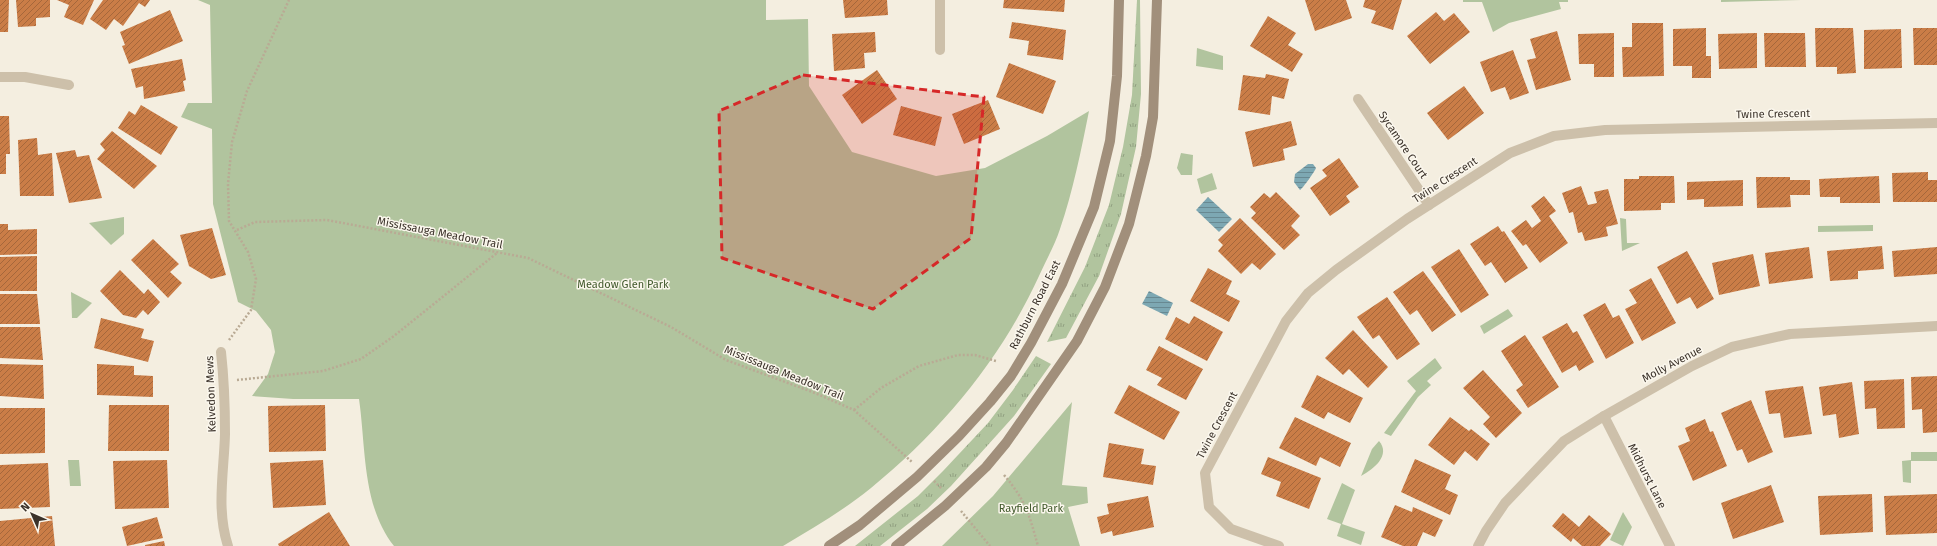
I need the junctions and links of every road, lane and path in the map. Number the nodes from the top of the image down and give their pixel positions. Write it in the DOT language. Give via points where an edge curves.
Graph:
graph roads {
  1 [pos="289,0"];
  2 [pos="940,0"];
  3 [pos="1119,0"];
  4 [pos="1157,0"];
  5 [pos="940,50"];
  6 [pos="0,77"];
  7 [pos="69,85"];
  8 [pos="1358,99"];
  9 [pos="1937,123"];
  10 [pos="1429,205"];
  11 [pos="236,230"];
  12 [pos="497,253"];
  13 [pos="1937,326"];
  14 [pos="221,352"];
  15 [pos="996,361"];
  16 [pos="224,382"];
  17 [pos="1604,416"];
  18 [pos="1004,475"];
  19 [pos="228,546"];
  20 [pos="829,546"];
  21 [pos="896,546"];
  22 [pos="1038,546"];
  23 [pos="1279,546"];
  24 [pos="1478,546"];
  25 [pos="1670,546"];
  1 -- 11 [label="path" via="247,91 232,142 228,184 230,221"];
  2 -- 5 [label="street"];
  3 -- 20 [label="street, Rathburn Road East" via="1117,76 1110,141 1094,207 1062,284 1031,343 1011,376 959,436 917,477 860,525"];
  4 -- 21 [label="street" via="1153,117 1146,156 1129,224 1105,287 1077,341 1006,443 986,467 945,506"];
  6 -- 7 [label="street" via="25,77"];
  8 -- 10 [label="street, Sycamore Court"];
  9 -- 10 [label="street, Twine Crescent" via="1605,130 1554,136 1510,153"];
  10 -- 23 [label="street, Twine Crescent" via="1336,270 1308,293 1286,321 1205,473 1209,507 1231,529"];
  11 -- 12 [label="path, Mississauga Meadow Trail" via="255,222 327,220"];
  11 -- 14 [label="path, Kelvedon Mews" via="248,252 256,279 250,310"];
  12 -- 15 [label="path, Mississauga Meadow Trail" via="528,258 671,327 726,360 854,410 881,388 920,366 958,355 975,354"];
  12 -- 16 [label="path" via="361,359 323,371"];
  13 -- 17 [label="street, Molly Avenue" via="1790,334 1732,347 1692,366"];
  14 -- 16 [label="street, Kelvedon Mews"];
  16 -- 19 [label="street, Kelvedon Mews" via="222,517"];
  17 -- 24 [label="street, Molly Avenue" via="1564,441 1527,478 1505,503"];
  17 -- 25 [label="street, Midhurst Lane"];
  18 -- 22 [label="path" via="1025,504"];
}
